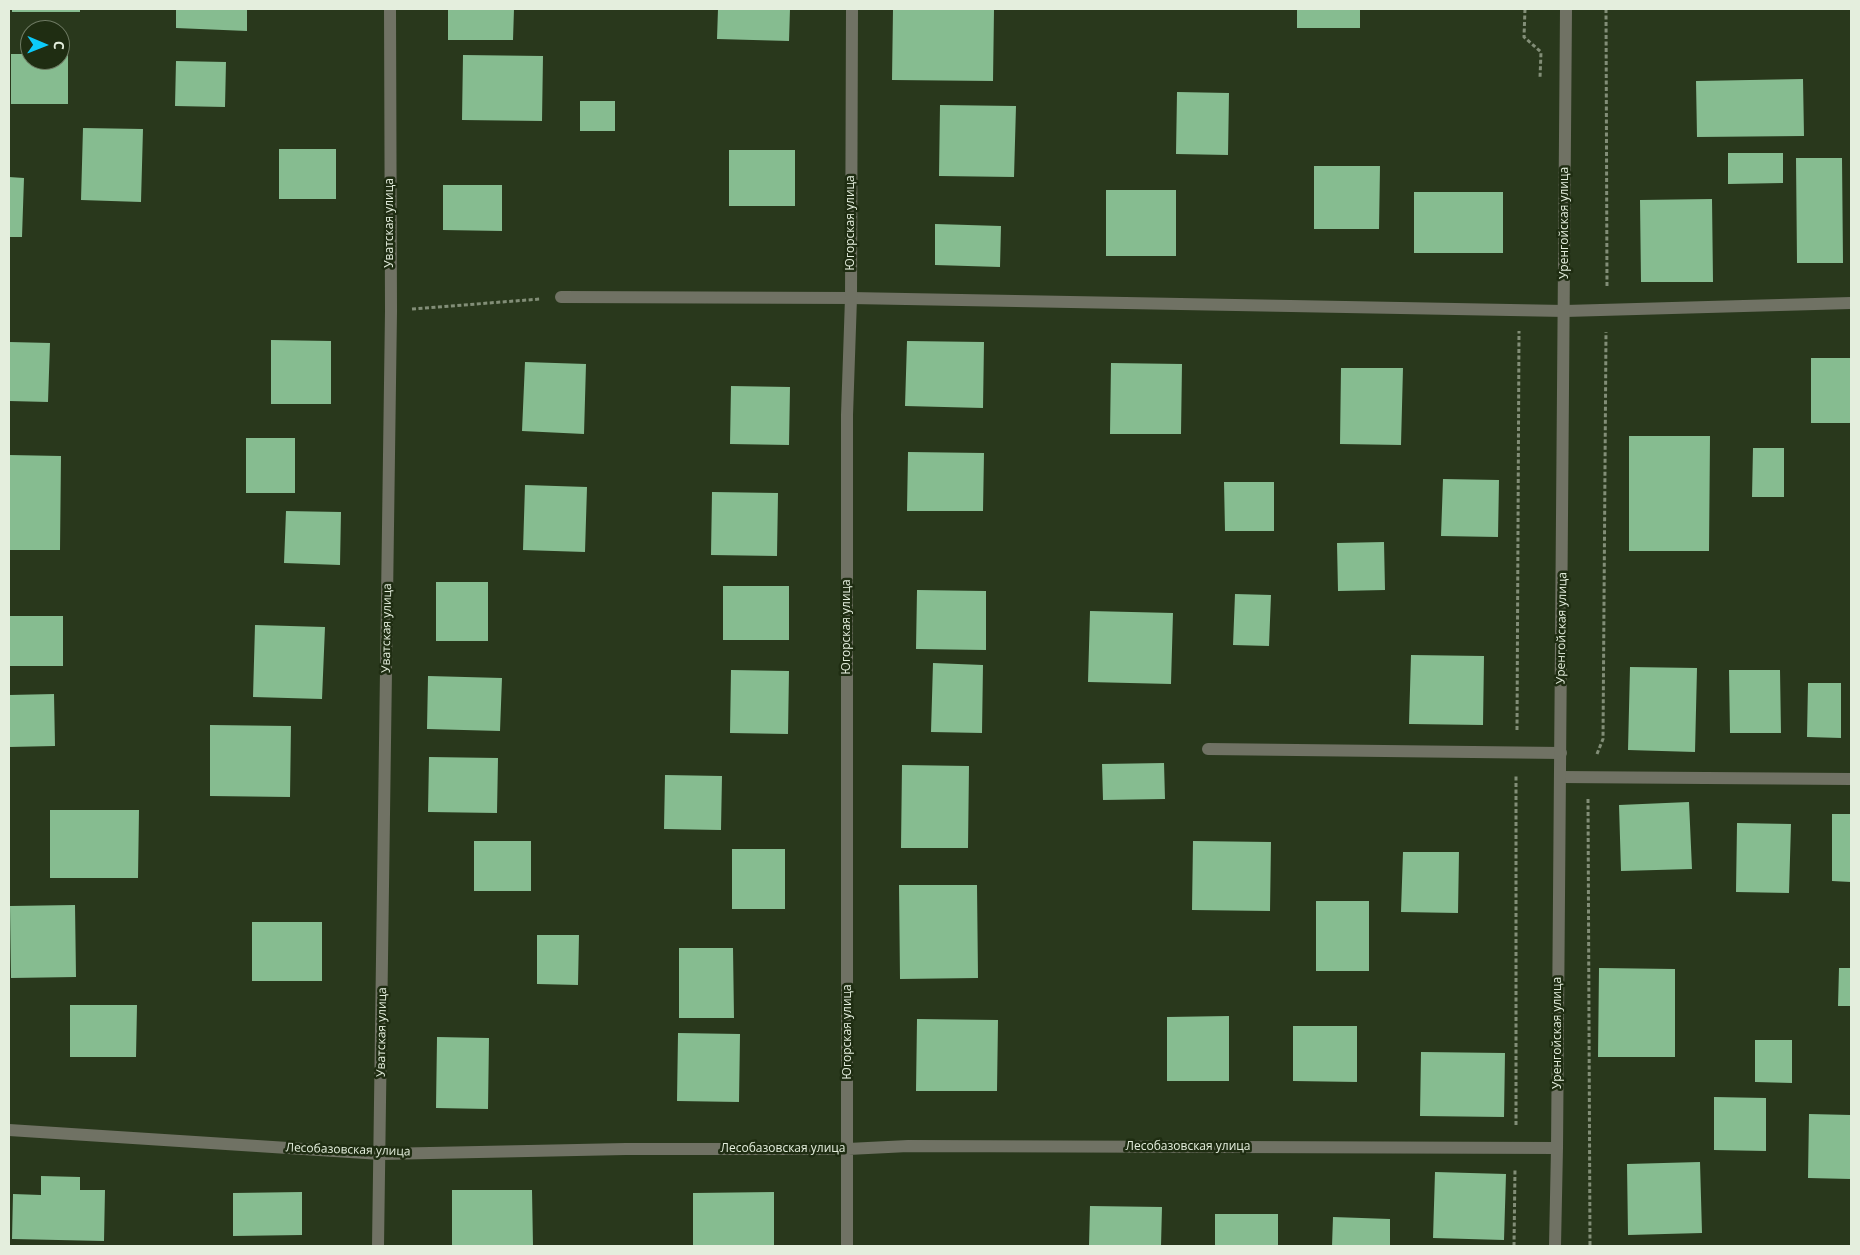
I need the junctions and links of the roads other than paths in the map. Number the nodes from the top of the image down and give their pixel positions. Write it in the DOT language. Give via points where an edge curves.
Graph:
graph roads {
  1 [pos="390,9"];
  2 [pos="852,9"];
  3 [pos="1566,9"];
  4 [pos="560,297"];
  5 [pos="850,298"];
  6 [pos="1851,303"];
  7 [pos="1565,311"];
  8 [pos="1208,749"];
  9 [pos="1561,753"];
  10 [pos="1560,777"];
  11 [pos="1851,779"];
  12 [pos="9,1130"];
  13 [pos="1558,1148"];
  14 [pos="848,1150"];
  15 [pos="381,1154"];
  16 [pos="378,1246"];
  17 [pos="847,1246"];
  18 [pos="1555,1246"];
  1 -- 15 [label="street, Уватская улица" via="391,311"];
  2 -- 5 [label="street, Югорская улица"];
  3 -- 7 [label="street, Уренгойская улица"];
  4 -- 5 [label="street"];
  5 -- 7 [label="street"];
  5 -- 14 [label="street, Югорская улица" via="847,415"];
  6 -- 7 [label="street"];
  7 -- 9 [label="street, Уренгойская улица"];
  8 -- 9 [label="street"];
  9 -- 10 [label="street, Уренгойская улица"];
  10 -- 11 [label="street"];
  10 -- 13 [label="street, Уренгойская улица"];
  12 -- 15 [label="street, Лесобазовская улица"];
  13 -- 14 [label="street, Лесобазовская улица" via="908,1146"];
  13 -- 18 [label="street, Уренгойская улица"];
  14 -- 15 [label="street, Лесобазовская улица" via="626,1149"];
  14 -- 17 [label="street, Югорская улица"];
  15 -- 16 [label="street, Уватская улица"];
}
